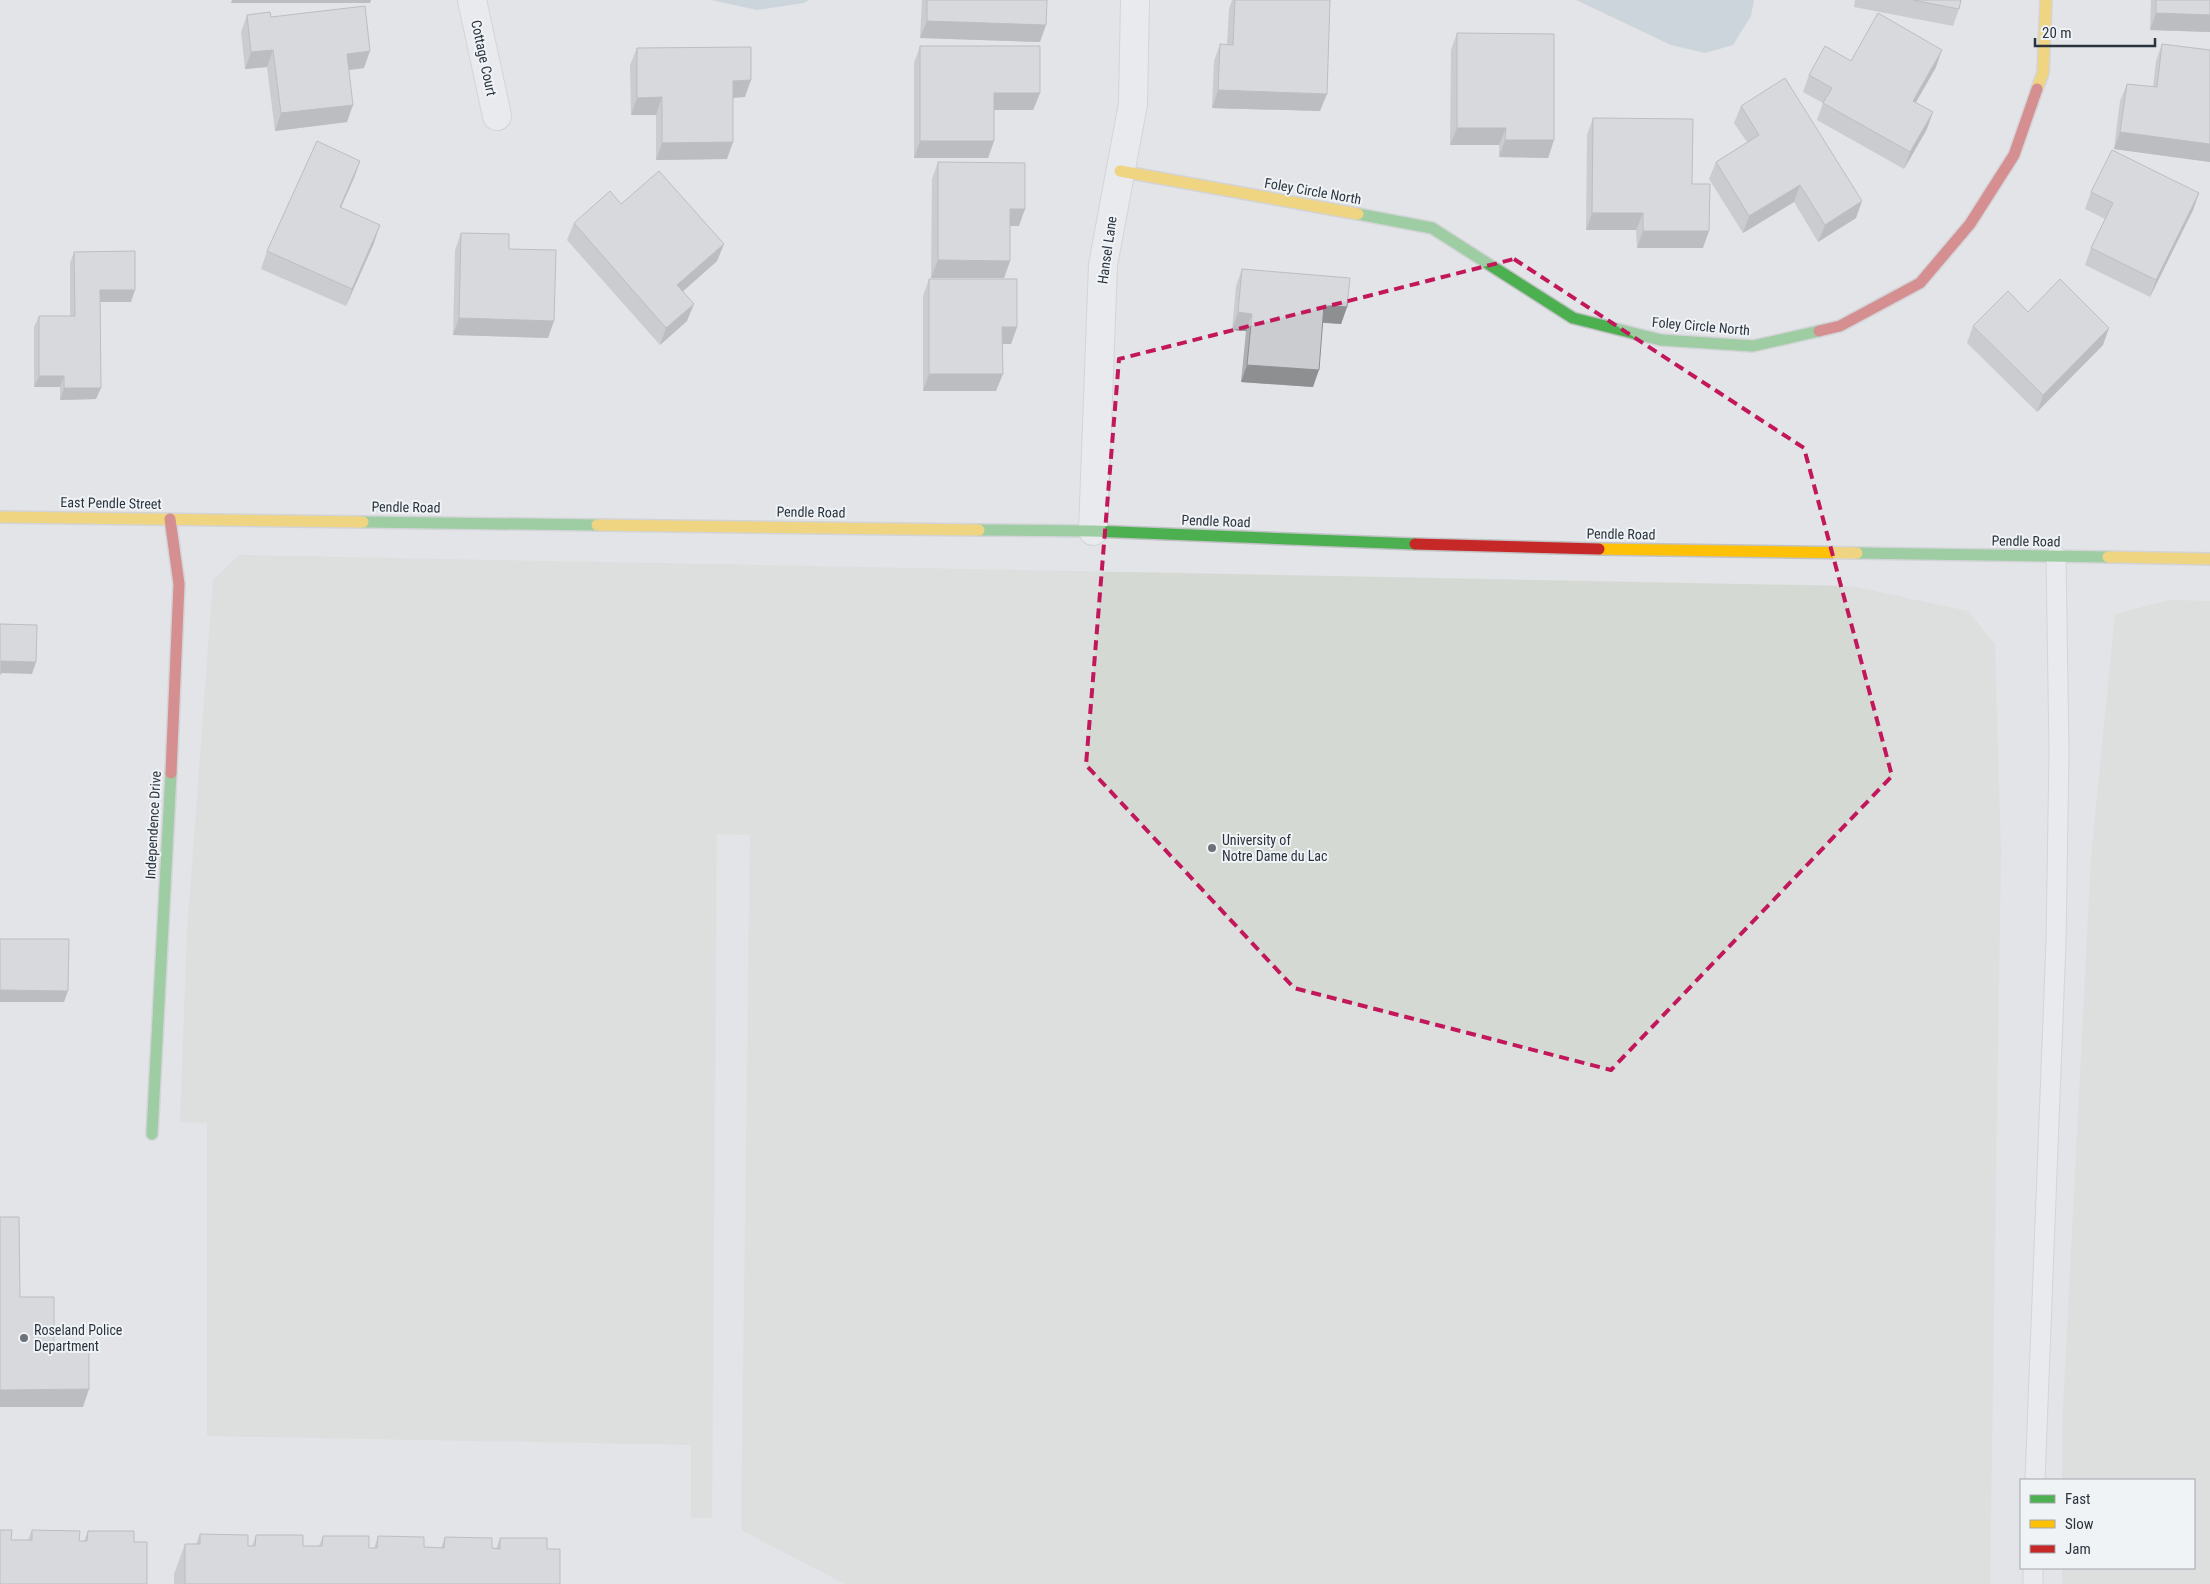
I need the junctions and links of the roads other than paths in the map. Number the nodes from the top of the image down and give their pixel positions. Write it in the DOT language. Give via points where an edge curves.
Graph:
graph roads {
  1 [pos="472,0"];
  2 [pos="1135,0"];
  3 [pos="2046,0"];
  4 [pos="497,116"];
  5 [pos="1120,171"];
  6 [pos="0,516"];
  7 [pos="170,519"];
  8 [pos="221,520"];
  9 [pos="1093,531"];
  10 [pos="2056,556"];
  11 [pos="2210,559"];
  12 [pos="152,1134"];
  13 [pos="2035,1479"];
  14 [pos="2033,1569"];
  15 [pos="2033,1584"];
  1 -- 4 [label="street, Cottage Court"];
  2 -- 5 [label="street, Hansel Lane" via="1133,104"];
  3 -- 5 [label="street, Foley Circle North" via="2043,73 2014,155 1958,239 1920,283 1840,326 1752,346 1661,340 1574,318 1432,228"];
  5 -- 9 [label="street, Hansel Lane" via="1103,265"];
  6 -- 7 [label="street, East Pendle Street"];
  7 -- 8 [label="street, East Pendle Street"];
  7 -- 12 [label="street, Independence Drive" via="179,584"];
  8 -- 9 [label="street, Pendle Road"];
  9 -- 10 [label="street, Pendle Road" via="1496,546"];
  10 -- 11 [label="street, Pendle Road"];
  10 -- 13 [label="lane" via="2059,752 2056,942"];
  14 -- 15 [label="lane"];
}
